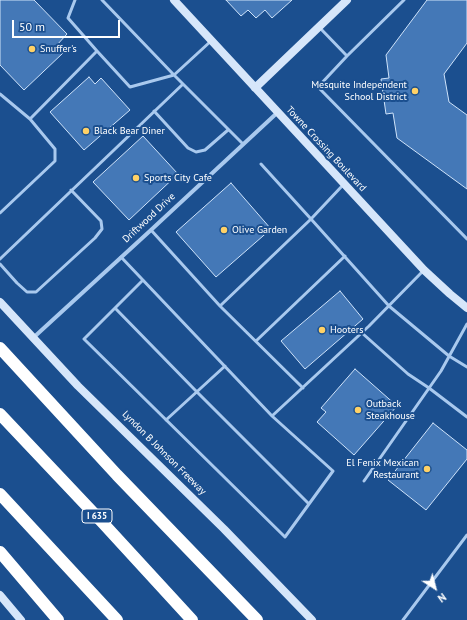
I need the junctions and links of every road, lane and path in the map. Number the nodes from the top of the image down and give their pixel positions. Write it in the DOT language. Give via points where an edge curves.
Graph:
graph roads {
  1 [pos="75,0"];
  2 [pos="102,0"];
  3 [pos="174,0"];
  4 [pos="347,0"];
  5 [pos="404,0"];
  6 [pos="319,27"];
  7 [pos="211,40"];
  8 [pos="97,51"];
  9 [pos="347,56"];
  10 [pos="174,75"];
  11 [pos="183,84"];
  12 [pos="255,88"];
  13 [pos="0,94"];
  14 [pos="154,111"];
  15 [pos="278,112"];
  16 [pos="30,119"];
  17 [pos="228,130"];
  18 [pos="243,144"];
  19 [pos="261,164"];
  20 [pos="344,184"];
  21 [pos="72,190"];
  22 [pos="0,212"];
  23 [pos="311,219"];
  24 [pos="151,230"];
  25 [pos="467,239"];
  26 [pos="345,256"];
  27 [pos="121,257"];
  28 [pos="0,259"];
  29 [pos="0,264"];
  30 [pos="424,270"];
  31 [pos="143,280"];
  32 [pos="0,302"];
  33 [pos="220,306"];
  34 [pos="389,306"];
  35 [pos="115,308"];
  36 [pos="467,308"];
  37 [pos="467,324"];
  38 [pos="362,333"];
  39 [pos="33,338"];
  40 [pos="256,341"];
  41 [pos="0,348"];
  42 [pos="449,356"];
  43 [pos="225,366"];
  44 [pos="467,367"];
  45 [pos="303,388"];
  46 [pos="429,388"];
  47 [pos="197,392"];
  48 [pos="0,414"];
  49 [pos="272,416"];
  50 [pos="467,417"];
  51 [pos="166,420"];
  52 [pos="364,480"];
  53 [pos="0,494"];
  54 [pos="309,504"];
  55 [pos="467,535"];
  56 [pos="0,552"];
  57 [pos="0,595"];
  58 [pos="21,620"];
  59 [pos="58,620"];
  60 [pos="117,620"];
  61 [pos="192,620"];
  62 [pos="257,620"];
  63 [pos="312,620"];
  64 [pos="403,620"];
  1 -- 8 [label="lane" via="68,18"];
  2 -- 10 [label="lane"];
  3 -- 7 [label="street, Towne Crossing Boulevard"];
  4 -- 6 [label="street"];
  5 -- 9 [label="lane"];
  6 -- 9 [label="lane"];
  6 -- 12 [label="street"];
  7 -- 10 [label="lane"];
  7 -- 12 [label="street, Towne Crossing Boulevard"];
  8 -- 10 [label="lane" via="130,87"];
  8 -- 16 [label="lane"];
  9 -- 25 [label="lane" via="318,87"];
  10 -- 11 [label="lane"];
  11 -- 14 [label="lane"];
  11 -- 17 [label="lane"];
  12 -- 15 [label="street, Towne Crossing Boulevard"];
  13 -- 16 [label="lane"];
  14 -- 17 [label="lane" via="188,148 196,152 205,150"];
  14 -- 21 [label="lane"];
  15 -- 18 [label="street, Driftwood Drive"];
  15 -- 20 [label="street, Towne Crossing Boulevard"];
  16 -- 22 [label="lane" via="55,149 55,161"];
  17 -- 18 [label="lane"];
  18 -- 24 [label="street, Driftwood Drive"];
  19 -- 23 [label="lane"];
  20 -- 23 [label="lane"];
  20 -- 30 [label="street, Towne Crossing Boulevard"];
  21 -- 28 [label="lane"];
  21 -- 29 [label="lane" via="101,221 102,229 95,238 36,292 27,292"];
  23 -- 26 [label="lane"];
  23 -- 33 [label="lane"];
  24 -- 27 [label="street, Driftwood Drive"];
  24 -- 33 [label="lane"];
  26 -- 34 [label="lane"];
  26 -- 40 [label="lane"];
  27 -- 31 [label="lane"];
  27 -- 39 [label="street, Driftwood Drive"];
  30 -- 34 [label="lane"];
  30 -- 36 [label="street, Towne Crossing Boulevard"];
  31 -- 35 [label="lane"];
  31 -- 43 [label="lane"];
  32 -- 39 [label="street, Lyndon B Johnson Freeway"];
  33 -- 40 [label="lane"];
  34 -- 38 [label="lane"];
  34 -- 42 [label="lane"];
  35 -- 47 [label="lane"];
  35 -- 51 [label="lane" via="84,339"];
  37 -- 42 [label="lane"];
  38 -- 45 [label="lane"];
  38 -- 46 [label="lane"];
  39 -- 63 [label="street, Lyndon B Johnson Freeway"];
  40 -- 45 [label="lane"];
  41 -- 62 [label="highway" via="117,476"];
  42 -- 44 [label="lane"];
  42 -- 46 [label="lane"];
  43 -- 47 [label="lane"];
  43 -- 49 [label="lane"];
  45 -- 49 [label="lane"];
  46 -- 50 [label="lane"];
  46 -- 52 [label="lane"];
  47 -- 51 [label="lane"];
  47 -- 54 [label="lane"];
  48 -- 61 [label="highway, I 635"];
  49 -- 54 [label="lane" via="333,471"];
  51 -- 54 [label="lane" via="285,537"];
  53 -- 60 [label="highway"];
  55 -- 64 [label="lane"];
  56 -- 59 [label="highway"];
  57 -- 58 [label="street"];
}
